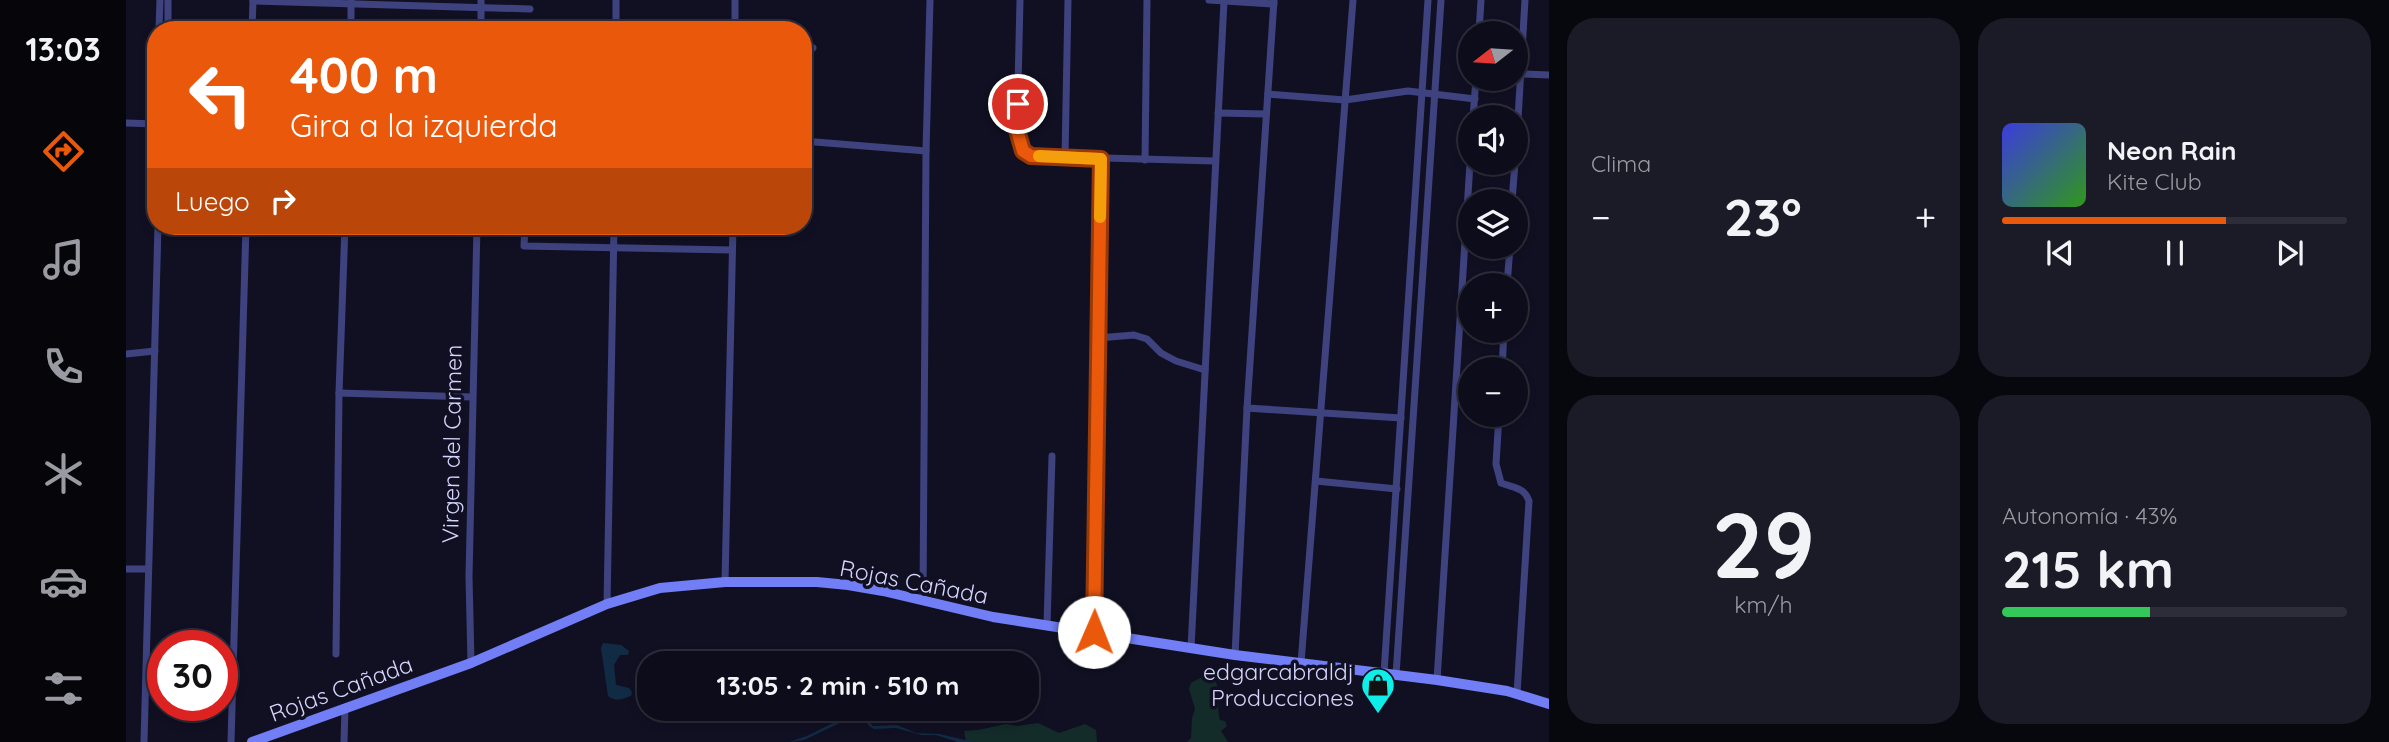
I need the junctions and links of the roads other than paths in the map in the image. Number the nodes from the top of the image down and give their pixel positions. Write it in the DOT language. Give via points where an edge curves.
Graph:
graph roads {
  1 [pos="160,0"];
  2 [pos="168,0"];
  3 [pos="253,0"];
  4 [pos="616,0"];
  5 [pos="735,0"];
  6 [pos="930,0"];
  7 [pos="1020,0"];
  8 [pos="1068,0"];
  9 [pos="1147,0"];
  10 [pos="1209,0"];
  11 [pos="1353,0"];
  12 [pos="1428,0"];
  13 [pos="1441,0"];
  14 [pos="1481,0"];
  15 [pos="1524,0"];
  16 [pos="351,1"];
  17 [pos="1224,1"];
  18 [pos="1274,2"];
  19 [pos="481,4"];
  20 [pos="530,9"];
  21 [pos="159,21"];
  22 [pos="168,21"];
  23 [pos="252,21"];
  24 [pos="351,21"];
  25 [pos="616,21"];
  26 [pos="735,21"];
  27 [pos="1480,21"];
  28 [pos="1523,21"];
  29 [pos="1528,74"];
  30 [pos="1549,75"];
  31 [pos="1475,91"];
  32 [pos="1422,93"];
  33 [pos="1268,94"];
  34 [pos="1435,94"];
  35 [pos="1475,99"];
  36 [pos="1345,100"];
  37 [pos="1474,105"];
  38 [pos="1218,113"];
  39 [pos="1266,114"];
  40 [pos="126,124"];
  41 [pos="147,124"];
  42 [pos="812,142"];
  43 [pos="926,151"];
  44 [pos="1065,157"];
  45 [pos="1101,159"];
  46 [pos="1145,160"];
  47 [pos="1215,161"];
  48 [pos="1470,175"];
  49 [pos="158,235"];
  50 [pos="246,235"];
  51 [pos="345,235"];
  52 [pos="477,235"];
  53 [pos="525,235"];
  54 [pos="614,235"];
  55 [pos="733,235"];
  56 [pos="614,249"];
  57 [pos="732,250"];
  58 [pos="1098,338"];
  59 [pos="155,351"];
  60 [pos="126,354"];
  61 [pos="1205,370"];
  62 [pos="339,393"];
  63 [pos="472,397"];
  64 [pos="1247,408"];
  65 [pos="1321,413"];
  66 [pos="1401,418"];
  67 [pos="1498,427"];
  68 [pos="1052,456"];
  69 [pos="1316,481"];
  70 [pos="1397,489"];
  71 [pos="126,569"];
  72 [pos="148,569"];
  73 [pos="725,582"];
  74 [pos="923,600"];
  75 [pos="607,604"];
  76 [pos="1047,625"];
  77 [pos="1094,632"];
  78 [pos="1191,648"];
  79 [pos="336,654"];
  80 [pos="1235,656"];
  81 [pos="471,663"];
  82 [pos="1301,663"];
  83 [pos="1384,673"];
  84 [pos="1396,675"];
  85 [pos="1437,680"];
  86 [pos="1517,694"];
  87 [pos="1549,704"];
  88 [pos="345,708"];
  89 [pos="144,742"];
  90 [pos="231,742"];
  91 [pos="252,742"];
  92 [pos="344,742"];
  1 -- 21 [label="street"];
  2 -- 22 [label="street"];
  3 -- 16 [label="street"];
  3 -- 23 [label="street"];
  4 -- 25 [label="street"];
  5 -- 26 [label="street"];
  6 -- 43 [label="street"];
  7 -- 44 [label="street" via="1019,143 1031,156"];
  8 -- 44 [label="street"];
  9 -- 46 [label="street"];
  10 -- 17 [label="street"];
  11 -- 36 [label="street"];
  12 -- 32 [label="street"];
  13 -- 34 [label="street"];
  14 -- 27 [label="street"];
  15 -- 28 [label="street"];
  16 -- 19 [label="street"];
  16 -- 24 [label="street"];
  17 -- 18 [label="street"];
  17 -- 38 [label="street"];
  18 -- 33 [label="street"];
  19 -- 20 [label="street"];
  29 -- 30 [label="street"];
  31 -- 35 [label="street"];
  32 -- 34 [label="street"];
  32 -- 36 [label="street"];
  32 -- 66 [label="street"];
  33 -- 36 [label="street"];
  33 -- 39 [label="street"];
  34 -- 35 [label="street"];
  34 -- 84 [label="street"];
  35 -- 37 [label="street"];
  36 -- 65 [label="street"];
  38 -- 39 [label="street"];
  38 -- 47 [label="street"];
  39 -- 64 [label="street"];
  40 -- 41 [label="street"];
  42 -- 43 [label="street"];
  43 -- 74 [label="street"];
  44 -- 45 [label="street"];
  45 -- 46 [label="street"];
  45 -- 58 [label="street"];
  46 -- 47 [label="street"];
  47 -- 61 [label="street"];
  48 -- 85 [label="street"];
  49 -- 59 [label="street"];
  50 -- 90 [label="street"];
  51 -- 62 [label="street"];
  52 -- 63 [label="street, Virgen del Carmen"];
  53 -- 56 [label="street" via="524,246"];
  54 -- 56 [label="street"];
  55 -- 57 [label="street"];
  56 -- 57 [label="street"];
  56 -- 75 [label="street"];
  57 -- 73 [label="street"];
  58 -- 61 [label="street" via="1135,335 1147,339 1161,354"];
  58 -- 77 [label="street"];
  59 -- 60 [label="street"];
  59 -- 72 [label="street"];
  61 -- 78 [label="street"];
  62 -- 63 [label="street"];
  62 -- 79 [label="street"];
  63 -- 81 [label="street, Virgen del Carmen"];
  64 -- 65 [label="street"];
  64 -- 80 [label="street"];
  65 -- 66 [label="street"];
  65 -- 69 [label="street"];
  66 -- 70 [label="street"];
  67 -- 86 [label="street" via="1496,473 1501,483 1526,493 1528,501"];
  68 -- 76 [label="street"];
  69 -- 70 [label="street"];
  69 -- 82 [label="street"];
  70 -- 83 [label="street"];
  71 -- 72 [label="street"];
  72 -- 89 [label="street"];
  73 -- 74 [label="main road, Rojas Cañada" via="827,583"];
  73 -- 75 [label="main road, Rojas Cañada" via="660,588"];
  74 -- 76 [label="main road, Rojas Cañada"];
  75 -- 81 [label="main road, Rojas Cañada"];
  76 -- 77 [label="main road, Rojas Cañada"];
  77 -- 78 [label="main road, Rojas Cañada"];
  78 -- 80 [label="main road, Rojas Cañada"];
  80 -- 82 [label="main road, Rojas Cañada"];
  81 -- 88 [label="main road, Rojas Cañada"];
  82 -- 83 [label="main road, Rojas Cañada"];
  83 -- 84 [label="main road, Rojas Cañada"];
  84 -- 85 [label="main road, Rojas Cañada"];
  85 -- 86 [label="main road, Rojas Cañada"];
  86 -- 87 [label="main road, Rojas Cañada"];
  88 -- 91 [label="main road, Rojas Cañada"];
  88 -- 92 [label="street"];
}
